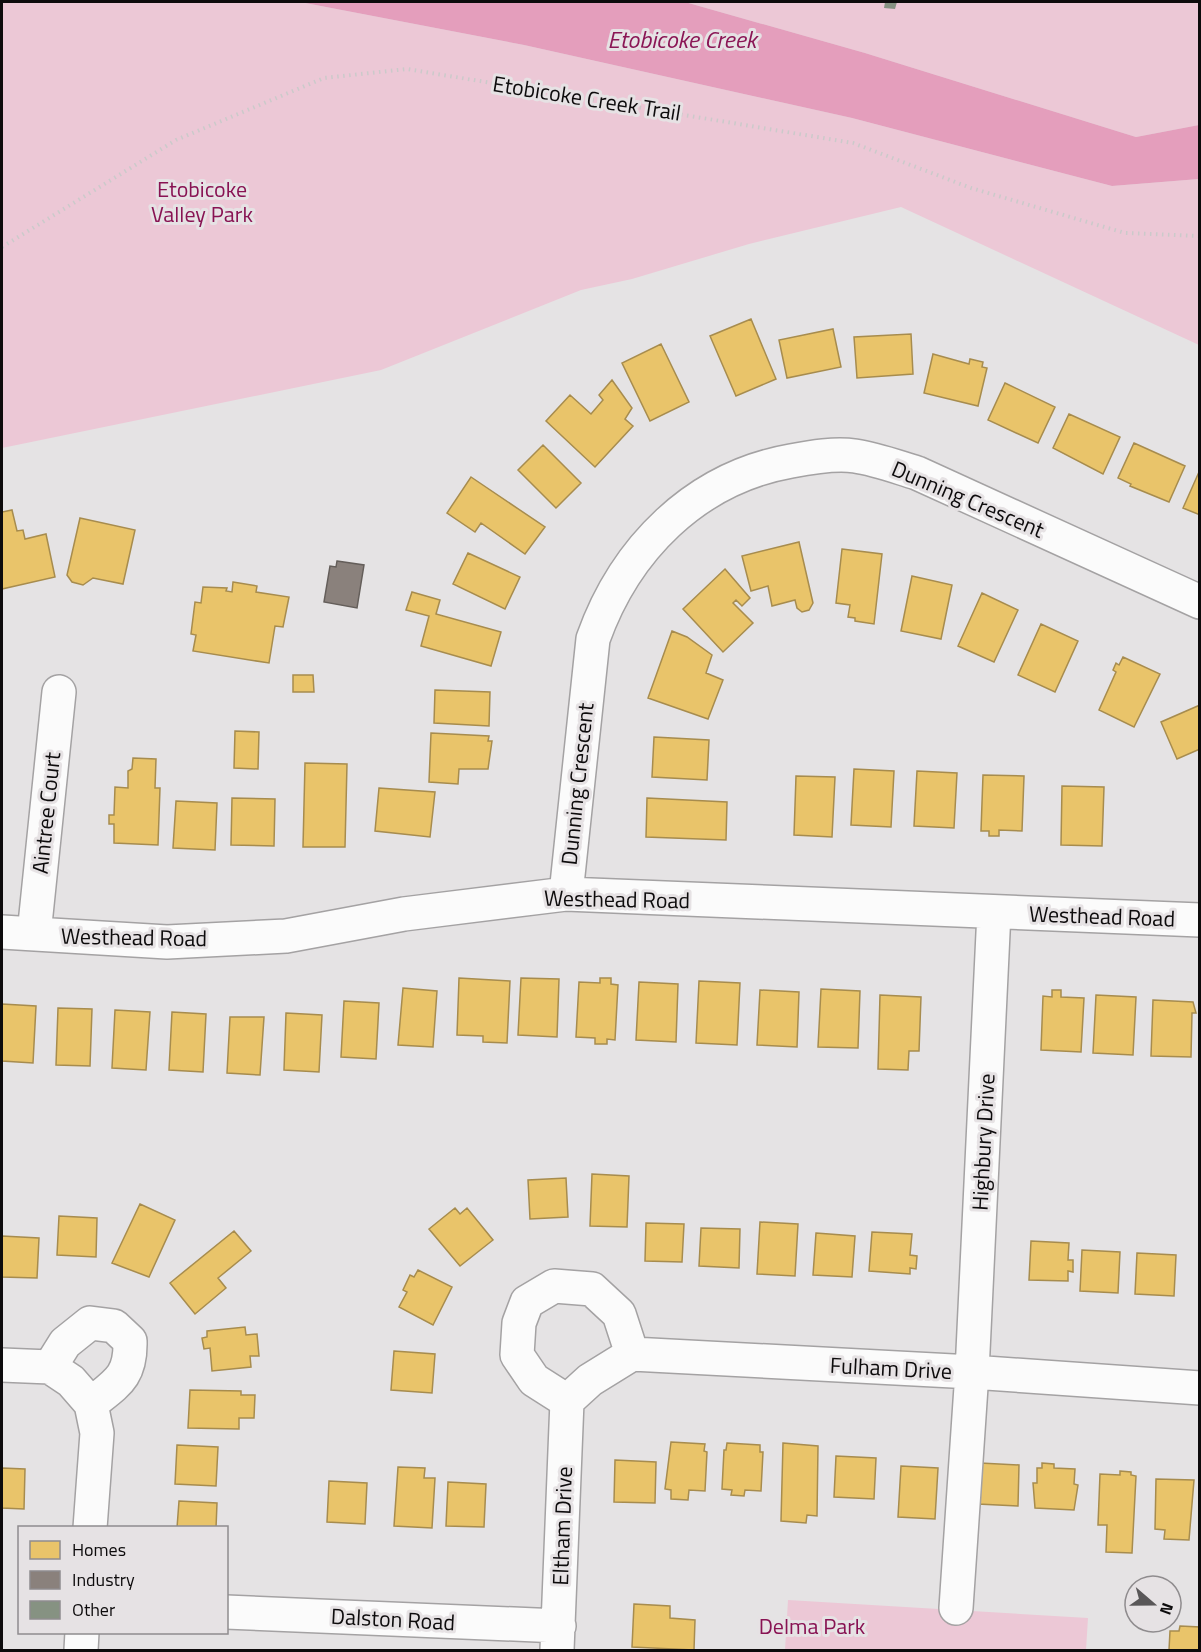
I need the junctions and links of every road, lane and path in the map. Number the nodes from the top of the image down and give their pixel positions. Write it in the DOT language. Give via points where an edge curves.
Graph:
graph roads {
  1 [pos="1200,236"];
  2 [pos="2,247"];
  3 [pos="1200,602"];
  4 [pos="59,692"];
  5 [pos="566,894"];
  6 [pos="994,912"];
  7 [pos="1200,920"];
  8 [pos="2,932"];
  9 [pos="34,934"];
  10 [pos="632,1354"];
  11 [pos="2,1365"];
  12 [pos="50,1367"];
  13 [pos="972,1372"];
  14 [pos="1200,1388"];
  15 [pos="578,1390"];
  16 [pos="91,1404"];
  17 [pos="90,1526"];
  18 [pos="956,1608"];
  19 [pos="228,1612"];
  20 [pos="82,1634"];
  21 [pos="558,1638"];
  22 [pos="81,1650"];
  1 -- 2 [label="path, Etobicoke Creek Trail" via="1125,233 971,188 853,143 407,69 324,78 176,140"];
  3 -- 5 [label="street, Dunning Crescent" via="890,464 855,456 806,458 735,478 692,502 655,534 624,572 601,616 593,639"];
  4 -- 9 [label="street, Aintree Court"];
  5 -- 6 [label="street, Westhead Road"];
  5 -- 9 [label="street, Westhead Road" via="404,914 286,936 167,942"];
  6 -- 7 [label="street, Westhead Road"];
  6 -- 13 [label="street, Highbury Drive"];
  8 -- 9 [label="street, Westhead Road"];
  10 -- 13 [label="street, Fulham Drive"];
  10 -- 15 [label="street"];
  10 -- 15 [label="street" via="619,1314 592,1289 554,1286 527,1302 519,1323 517,1355 534,1380"];
  11 -- 12 [label="street"];
  12 -- 16 [label="street" via="70,1381"];
  12 -- 16 [label="street" via="65,1343 90,1323 114,1326 130,1341 131,1363 118,1382"];
  13 -- 14 [label="street, Fulham Drive"];
  13 -- 18 [label="street, Highbury Drive"];
  15 -- 21 [label="street, Eltham Drive"];
  16 -- 17 [label="street" via="97,1433"];
  19 -- 21 [label="street, Dalston Road"];
  20 -- 22 [label="street"];
}
